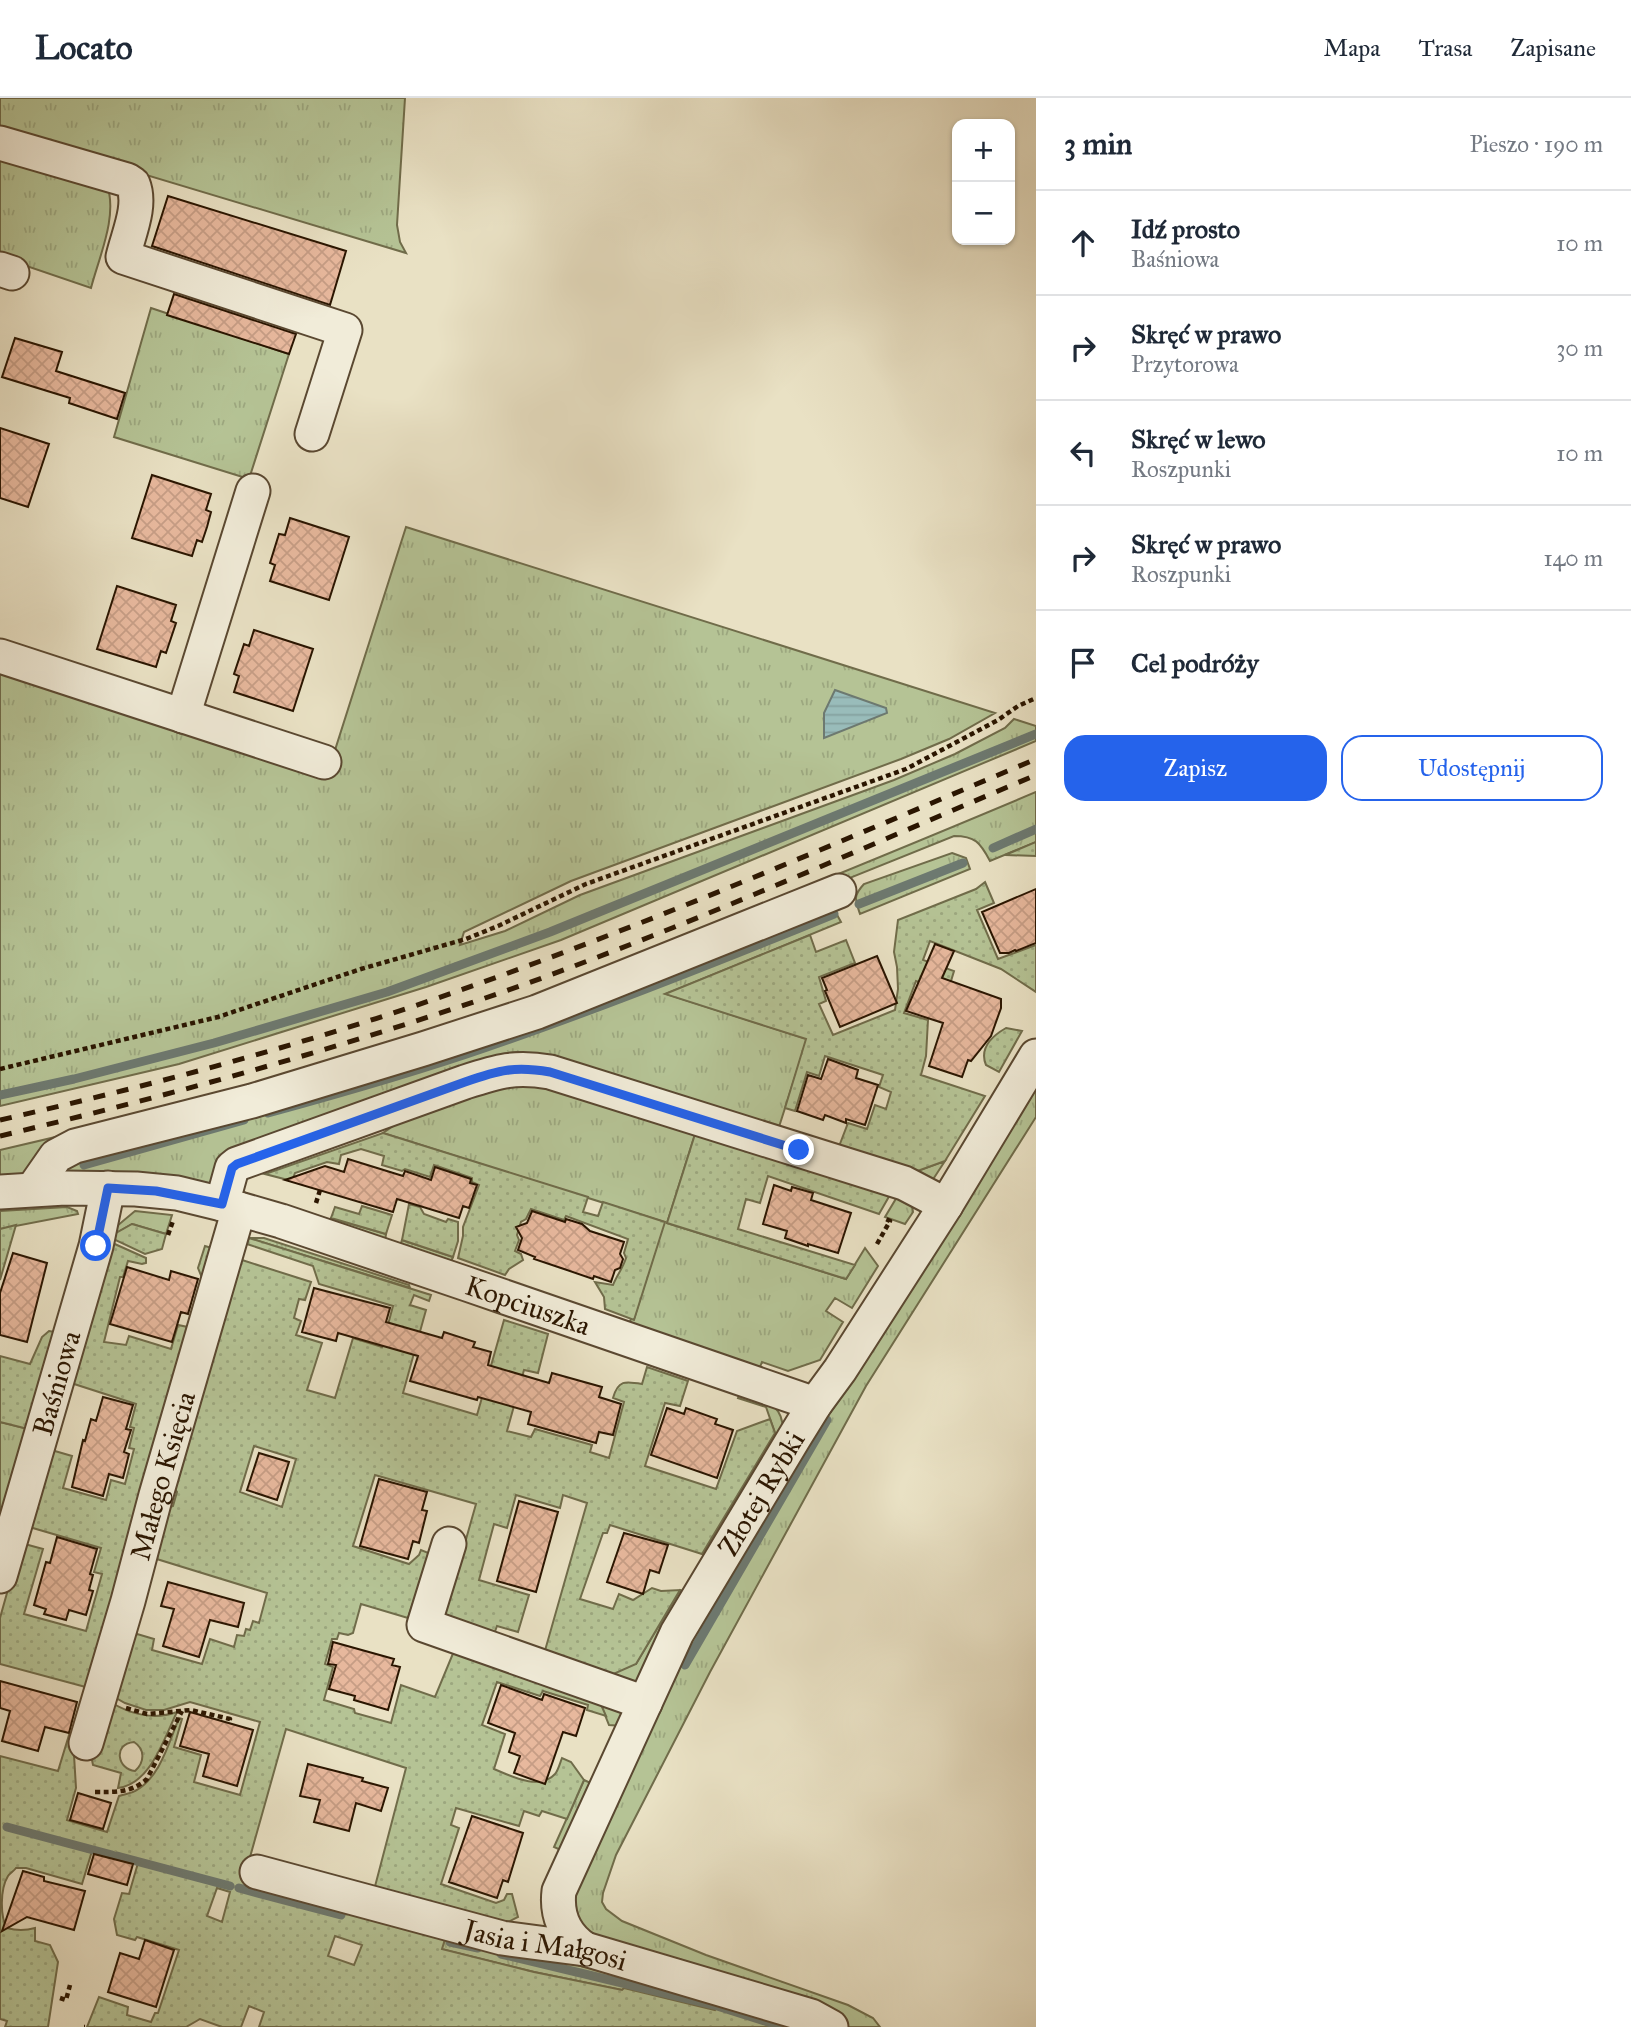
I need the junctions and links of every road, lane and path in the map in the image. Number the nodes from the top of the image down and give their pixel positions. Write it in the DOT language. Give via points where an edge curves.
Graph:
graph roads {
  1 [pos="0,143"];
  2 [pos="312,433"];
  3 [pos="253,491"];
  4 [pos="0,656"];
  5 [pos="1036,698"];
  6 [pos="183,716"];
  7 [pos="324,762"];
  8 [pos="839,891"];
  9 [pos="1036,1056"];
  10 [pos="0,1069"];
  11 [pos="108,1188"];
  12 [pos="33,1189"];
  13 [pos="0,1192"];
  14 [pos="946,1205"];
  15 [pos="231,1206"];
  16 [pos="884,1218"];
  17 [pos="877,1244"];
  18 [pos="815,1404"];
  19 [pos="449,1544"];
  20 [pos="0,1576"];
  21 [pos="118,1703"];
  22 [pos="645,1703"];
  23 [pos="183,1710"];
  24 [pos="229,1723"];
  25 [pos="86,1743"];
  26 [pos="95,1793"];
  27 [pos="257,1872"];
  28 [pos="585,1949"];
  29 [pos="70,1985"];
  30 [pos="60,1998"];
  31 [pos="831,2027"];
  1 -- 2 [label="street" via="132,184 134,215 122,257 345,330"];
  3 -- 6 [label="street"];
  4 -- 6 [label="street"];
  5 -- 10 [label="path" via="906,769 586,884 466,939 218,1017"];
  6 -- 7 [label="street"];
  8 -- 12 [label="street" via="537,1012 252,1101 75,1146 55,1156"];
  9 -- 14 [label="street, Złotej Rybki"];
  11 -- 12 [label="street, Kopciuszka"];
  11 -- 15 [label="street, Kopciuszka" via="156,1191"];
  11 -- 20 [label="street, Baśniowa" via="96,1246"];
  12 -- 13 [label="street, Kopciuszka"];
  14 -- 15 [label="street, Małego Księcia" via="915,1187 827,1158 550,1072 515,1068 237,1164 232,1168"];
  14 -- 18 [label="street, Złotej Rybki"];
  15 -- 18 [label="street, Kopciuszka"];
  15 -- 25 [label="street, Małego Księcia" via="128,1601"];
  16 -- 17 [label="path" via="890,1221"];
  18 -- 22 [label="street, Złotej Rybki" via="677,1633"];
  19 -- 22 [label="street" via="424,1625"];
  21 -- 23 [label="path" via="147,1714"];
  22 -- 28 [label="street, Złotej Rybki" via="559,1891 564,1928"];
  23 -- 24 [label="path" via="202,1711 230,1719"];
  23 -- 26 [label="path" via="147,1779 122,1793"];
  27 -- 28 [label="street, Jasia i Małgosi" via="502,1938"];
  28 -- 31 [label="street, Jasia i Małgosi" via="811,2016"];
  29 -- 30 [label="path" via="66,2000"];
}
